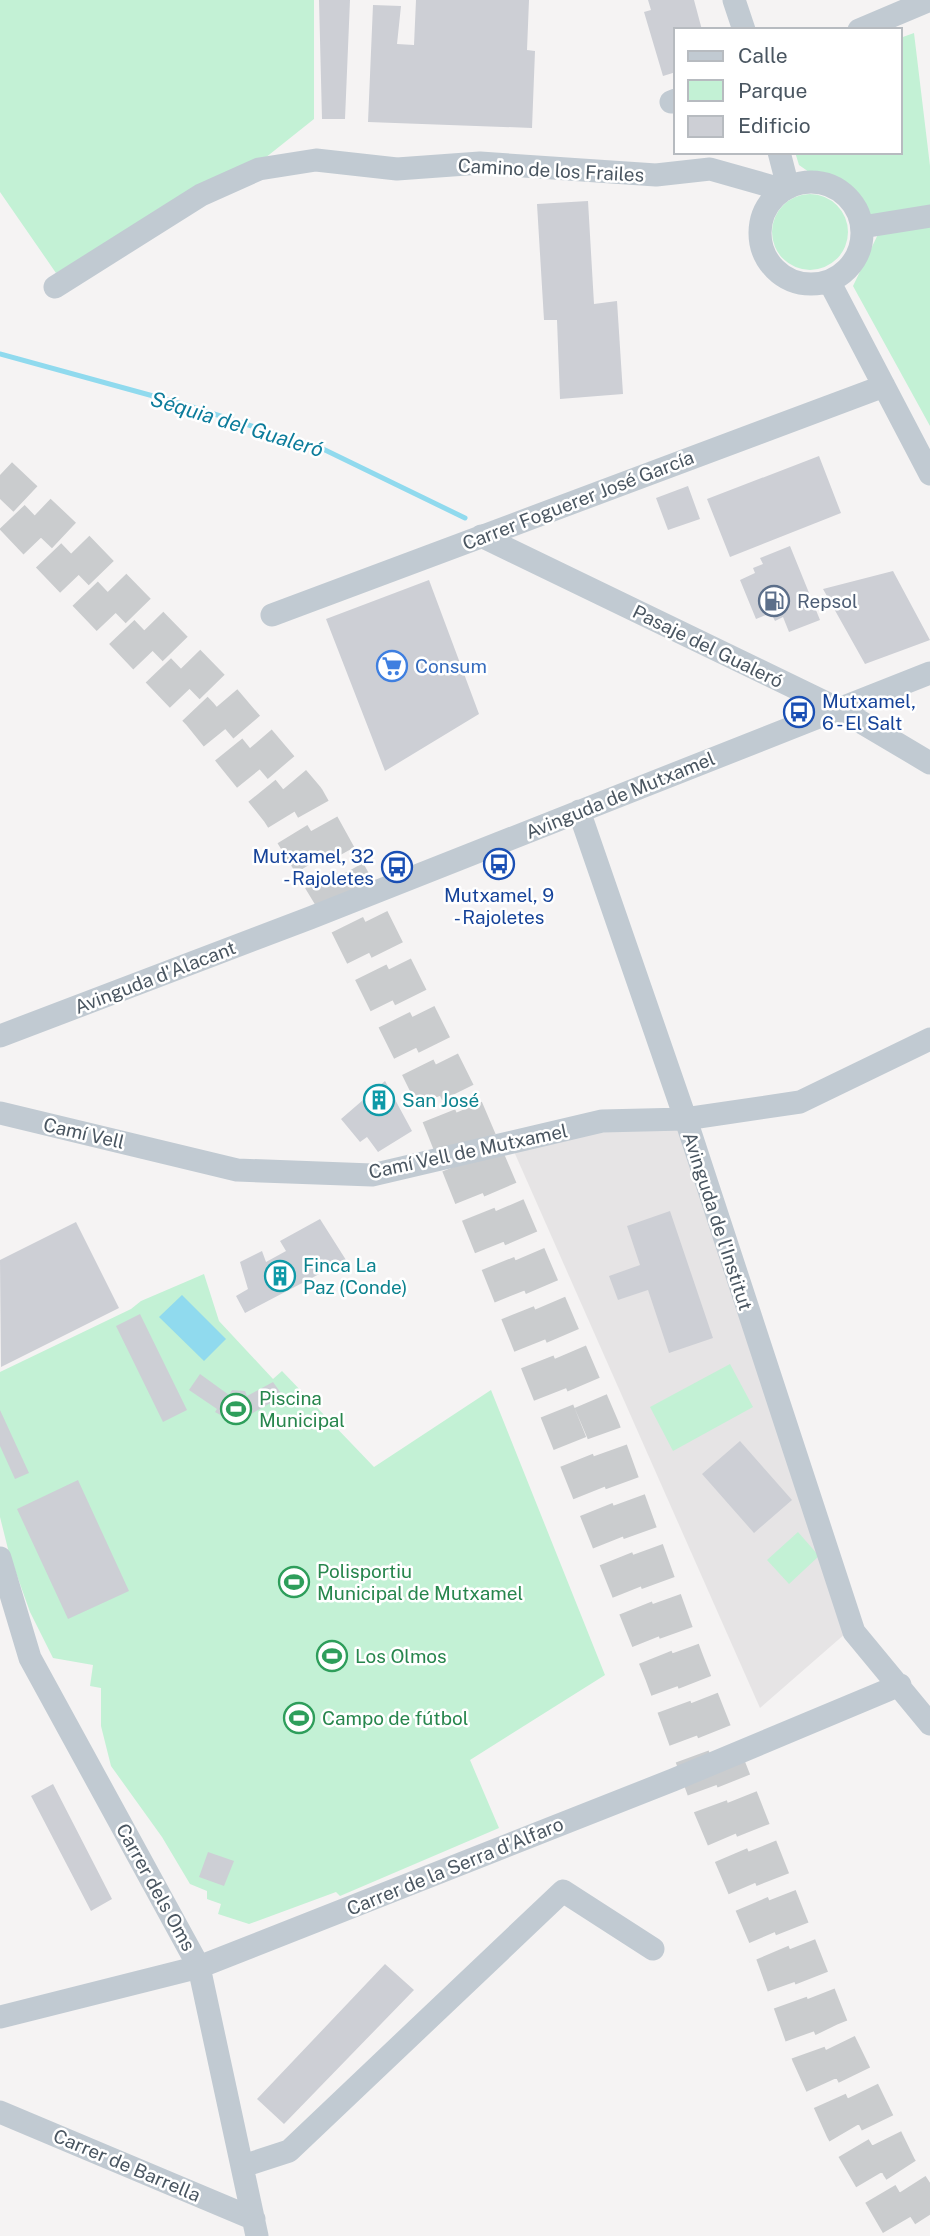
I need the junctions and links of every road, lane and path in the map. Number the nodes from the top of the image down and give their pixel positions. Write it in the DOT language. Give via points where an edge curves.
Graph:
graph roads {
  1 [pos="733,0"];
  2 [pos="930,1"];
  3 [pos="743,28"];
  4 [pos="864,28"];
  5 [pos="779,154"];
  6 [pos="786,188"];
  7 [pos="930,216"];
  8 [pos="862,227"];
  9 [pos="829,281"];
  10 [pos="55,287"];
  11 [pos="884,386"];
  12 [pos="930,474"];
  13 [pos="481,536"];
  14 [pos="272,615"];
  15 [pos="930,673"];
  16 [pos="839,709"];
  17 [pos="930,763"];
  18 [pos="579,811"];
  19 [pos="310,918"];
  20 [pos="0,1037"];
  21 [pos="930,1039"];
  22 [pos="0,1113"];
  23 [pos="685,1119"];
  24 [pos="169,1154"];
  25 [pos="0,1558"];
  26 [pos="5,1595"];
  27 [pos="900,1685"];
  28 [pos="922,1700"];
  29 [pos="930,1724"];
  30 [pos="653,1949"];
  31 [pos="199,1967"];
  32 [pos="0,2017"];
  33 [pos="0,2112"];
  34 [pos="243,2166"];
  35 [pos="256,2227"];
  1 -- 3 [label="street"];
  2 -- 4 [label="street"];
  5 -- 6 [label="street"];
  6 -- 8 [label="street" via="812,182 836,188 858,211"];
  6 -- 9 [label="street" via="765,211 760,228 768,261 795,282"];
  6 -- 10 [label="street, Camino de los Frailes" via="710,170 656,175 480,163 397,169 316,160 259,169 201,195"];
  7 -- 8 [label="street"];
  8 -- 9 [label="street" via="855,260"];
  9 -- 11 [label="street"];
  11 -- 12 [label="street"];
  11 -- 13 [label="street, Carrer Foguerer José García"];
  13 -- 14 [label="street, Carrer Foguerer José García"];
  13 -- 16 [label="street, Pasaje del Gualeró"];
  15 -- 16 [label="street, Avinguda de Mutxamel"];
  16 -- 17 [label="street, Pasaje del Gualeró"];
  16 -- 18 [label="street, Avinguda de Mutxamel"];
  18 -- 19 [label="street, Avinguda de Mutxamel"];
  18 -- 23 [label="street, Avinguda de l'Institut"];
  19 -- 20 [label="street, Avinguda d'Alacant"];
  21 -- 23 [label="street, Camí Vell de Mutxamel" via="800,1102"];
  22 -- 24 [label="street, Camí Vell"];
  23 -- 24 [label="street, Camí Vell de Mutxamel" via="602,1121 372,1175 237,1170"];
  23 -- 27 [label="street, Avinguda de l'Institut" via="854,1632"];
  25 -- 26 [label="street, Carrer dels Oms"];
  26 -- 31 [label="street, Carrer dels Oms" via="30,1658"];
  27 -- 28 [label="street"];
  27 -- 31 [label="street, Carrer de la Serra d'Alfaro"];
  28 -- 29 [label="street"];
  30 -- 34 [label="street" via="563,1891 289,2151"];
  31 -- 32 [label="street, Carrer de la Serra d'Alfaro"];
  31 -- 34 [label="street, Carrer dels Oms"];
  33 -- 35 [label="street, Carrer de Barrella"];
  34 -- 35 [label="street, Carrer dels Oms"];
}
